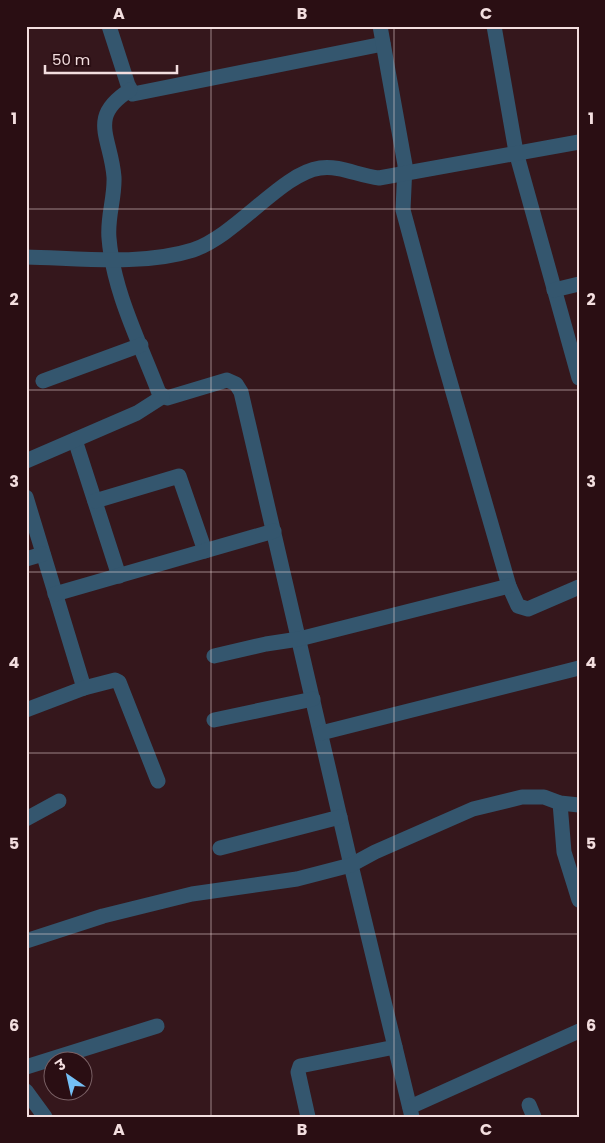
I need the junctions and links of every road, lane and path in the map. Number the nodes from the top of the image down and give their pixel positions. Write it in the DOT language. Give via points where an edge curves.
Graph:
graph roads {
  1 [pos="109,26"];
  2 [pos="380,26"];
  3 [pos="494,26"];
  4 [pos="383,44"];
  5 [pos="130,90"];
  6 [pos="579,142"];
  7 [pos="516,152"];
  8 [pos="405,174"];
  9 [pos="26,256"];
  10 [pos="111,258"];
  11 [pos="579,284"];
  12 [pos="554,290"];
  13 [pos="141,345"];
  14 [pos="579,378"];
  15 [pos="43,381"];
  16 [pos="162,397"];
  17 [pos="75,440"];
  18 [pos="26,461"];
  19 [pos="26,497"];
  20 [pos="95,501"];
  21 [pos="274,531"];
  22 [pos="206,551"];
  23 [pos="44,554"];
  24 [pos="26,559"];
  25 [pos="119,576"];
  26 [pos="509,586"];
  27 [pos="579,587"];
  28 [pos="55,594"];
  29 [pos="299,639"];
  30 [pos="214,656"];
  31 [pos="579,668"];
  32 [pos="84,688"];
  33 [pos="313,699"];
  34 [pos="26,710"];
  35 [pos="214,720"];
  36 [pos="320,733"];
  37 [pos="158,781"];
  38 [pos="59,800"];
  39 [pos="560,803"];
  40 [pos="579,805"];
  41 [pos="340,817"];
  42 [pos="26,819"];
  43 [pos="220,848"];
  44 [pos="351,865"];
  45 [pos="579,900"];
  46 [pos="26,940"];
  47 [pos="158,1026"];
  48 [pos="579,1031"];
  49 [pos="395,1046"];
  50 [pos="26,1067"];
  51 [pos="26,1092"];
  52 [pos="411,1112"];
  53 [pos="45,1117"];
  54 [pos="308,1117"];
  1 -- 5 [label="street"];
  2 -- 4 [label="street"];
  3 -- 7 [label="street"];
  4 -- 5 [label="street" via="140,94 133,94"];
  4 -- 8 [label="street"];
  5 -- 10 [label="street" via="111,104 105,117 115,191 109,224"];
  6 -- 7 [label="street"];
  7 -- 8 [label="street"];
  7 -- 12 [label="street"];
  8 -- 10 [label="street" via="374,177 335,168 319,168 294,179 232,229 194,249 172,256"];
  8 -- 26 [label="street" via="403,210"];
  9 -- 10 [label="street"];
  10 -- 13 [label="street"];
  11 -- 12 [label="street"];
  12 -- 14 [label="street"];
  13 -- 15 [label="street"];
  13 -- 16 [label="street"];
  16 -- 17 [label="street" via="137,413"];
  16 -- 21 [label="street" via="227,380 236,384 254,439"];
  17 -- 18 [label="street"];
  17 -- 20 [label="street"];
  19 -- 23 [label="street"];
  20 -- 22 [label="street" via="179,476"];
  20 -- 25 [label="street"];
  21 -- 22 [label="street"];
  21 -- 29 [label="street"];
  22 -- 25 [label="street"];
  23 -- 24 [label="street"];
  23 -- 28 [label="street"];
  25 -- 28 [label="street"];
  26 -- 27 [label="street" via="518,606 528,609"];
  26 -- 29 [label="street"];
  28 -- 32 [label="street"];
  29 -- 30 [label="street"];
  29 -- 33 [label="street"];
  31 -- 36 [label="street"];
  32 -- 34 [label="street"];
  32 -- 37 [label="street" via="115,680 119,682"];
  33 -- 35 [label="street"];
  33 -- 36 [label="street"];
  36 -- 41 [label="street"];
  38 -- 42 [label="street"];
  39 -- 40 [label="street"];
  39 -- 44 [label="street" via="544,797 522,797 473,809"];
  39 -- 45 [label="street" via="564,852"];
  41 -- 43 [label="street"];
  41 -- 44 [label="street"];
  44 -- 46 [label="street" via="297,879 192,894 103,916"];
  44 -- 49 [label="street"];
  47 -- 50 [label="street"];
  48 -- 52 [label="street"];
  49 -- 52 [label="street"];
  49 -- 54 [label="street" via="300,1066 298,1072"];
  51 -- 53 [label="street"];
}
